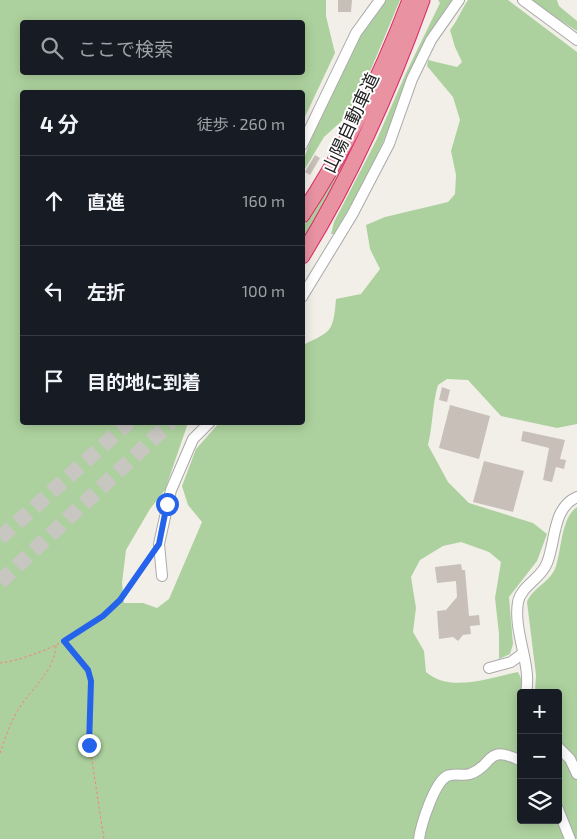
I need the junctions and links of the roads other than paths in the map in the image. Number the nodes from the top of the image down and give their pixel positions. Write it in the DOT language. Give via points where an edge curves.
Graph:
graph roads {
  1 [pos="380,0"];
  2 [pos="410,0"];
  3 [pos="422,0"];
  4 [pos="460,0"];
  5 [pos="522,0"];
  6 [pos="577,40"];
  7 [pos="305,139"];
  8 [pos="305,210"];
  9 [pos="305,251"];
  10 [pos="305,292"];
  11 [pos="204,425"];
  12 [pos="577,497"];
  13 [pos="162,576"];
  14 [pos="522,654"];
  15 [pos="489,668"];
  16 [pos="526,689"];
  17 [pos="562,751"];
  18 [pos="517,760"];
  19 [pos="577,774"];
  20 [pos="562,819"];
  21 [pos="419,839"];
  22 [pos="570,839"];
  1 -- 7 [label="street" via="356,34"];
  2 -- 8 [label="highway, 山陽自動車道" via="374,89 344,147"];
  3 -- 9 [label="highway, 山陽自動車道" via="387,93 357,159"];
  4 -- 10 [label="street" via="431,40 412,79 389,144 352,215"];
  5 -- 6 [label="street"];
  11 -- 13 [label="street" via="193,439 171,490 159,544"];
  12 -- 14 [label="street" via="565,503 560,514 545,568 521,593 517,615"];
  14 -- 15 [label="street" via="511,662"];
  14 -- 16 [label="street" via="528,675"];
  17 -- 19 [label="street"];
  18 -- 21 [label="street" via="498,754 470,774 447,776 439,784 422,822"];
  20 -- 22 [label="street"];
}
